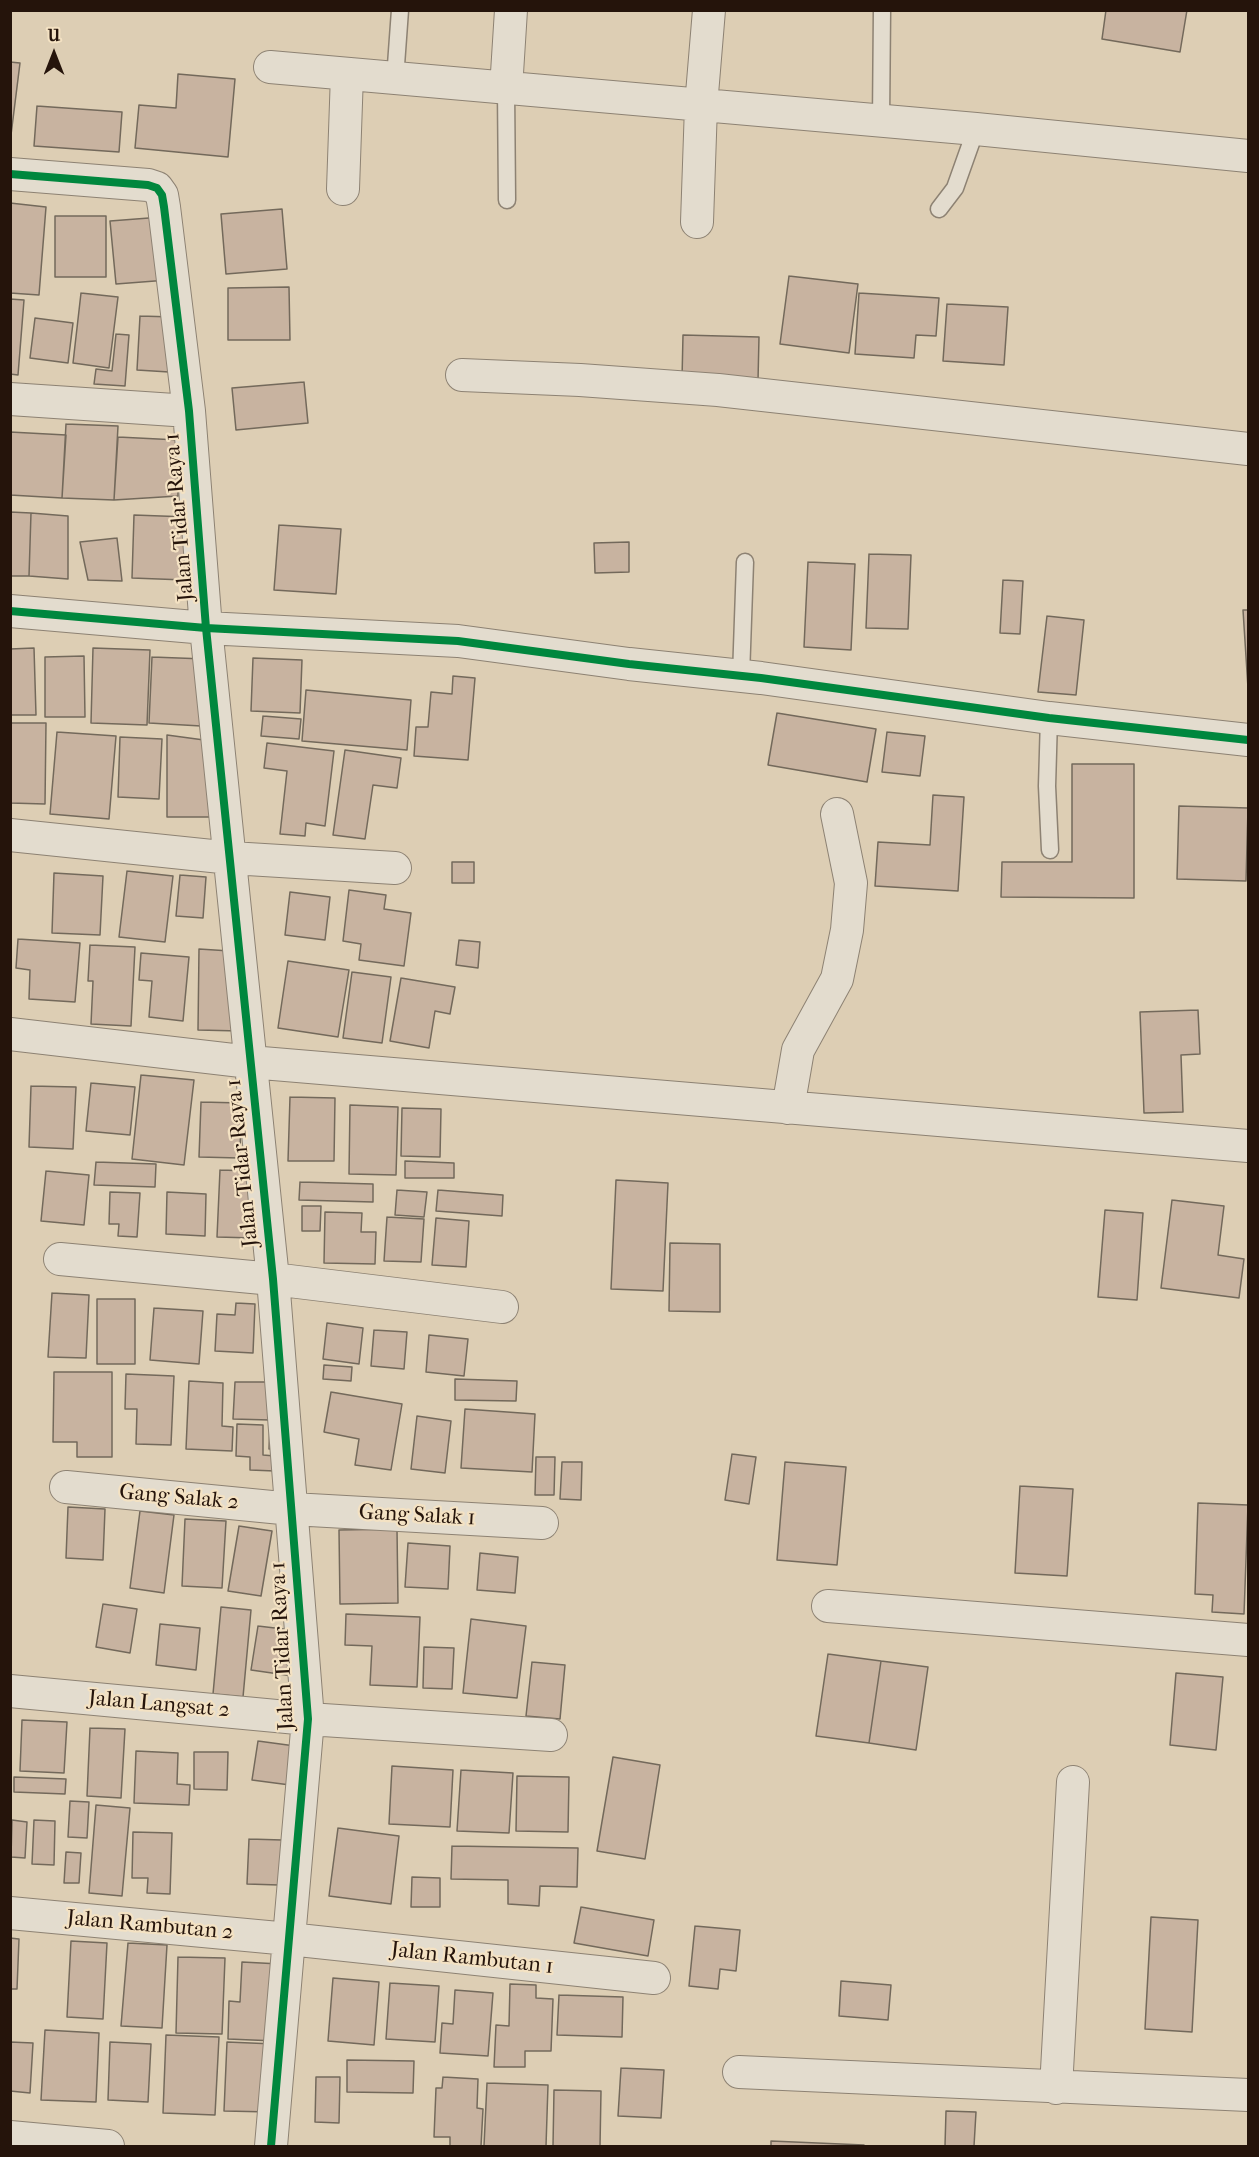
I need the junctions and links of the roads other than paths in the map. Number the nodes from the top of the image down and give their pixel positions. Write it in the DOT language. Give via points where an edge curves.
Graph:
graph roads {
  1 [pos="400,10"];
  2 [pos="511,10"];
  3 [pos="709,10"];
  4 [pos="882,10"];
  5 [pos="270,68"];
  6 [pos="347,74"];
  7 [pos="395,79"];
  8 [pos="506,89"];
  9 [pos="701,106"];
  10 [pos="881,122"];
  11 [pos="976,129"];
  12 [pos="1248,156"];
  13 [pos="10,174"];
  14 [pos="343,189"];
  15 [pos="507,200"];
  16 [pos="939,209"];
  17 [pos="697,222"];
  18 [pos="462,375"];
  19 [pos="10,399"];
  20 [pos="189,411"];
  21 [pos="1248,449"];
  22 [pos="745,562"];
  23 [pos="10,611"];
  24 [pos="206,628"];
  25 [pos="741,676"];
  26 [pos="1049,718"];
  27 [pos="1248,740"];
  28 [pos="837,814"];
  29 [pos="10,835"];
  30 [pos="1050,850"];
  31 [pos="231,858"];
  32 [pos="395,868"];
  33 [pos="10,1034"];
  34 [pos="250,1062"];
  35 [pos="788,1108"];
  36 [pos="1248,1146"];
  37 [pos="60,1259"];
  38 [pos="273,1279"];
  39 [pos="502,1307"];
  40 [pos="66,1487"];
  41 [pos="292,1509"];
  42 [pos="542,1523"];
  43 [pos="828,1606"];
  44 [pos="1248,1640"];
  45 [pos="10,1691"];
  46 [pos="308,1719"];
  47 [pos="551,1734"];
  48 [pos="1073,1782"];
  49 [pos="10,1913"];
  50 [pos="289,1939"];
  51 [pos="654,1978"];
  52 [pos="739,2072"];
  53 [pos="1056,2088"];
  54 [pos="1248,2095"];
  55 [pos="10,2137"];
  56 [pos="108,2146"];
  57 [pos="271,2146"];
  1 -- 7 [label="lane"];
  2 -- 8 [label="street"];
  3 -- 9 [label="street"];
  4 -- 10 [label="lane"];
  5 -- 6 [label="street"];
  6 -- 7 [label="street"];
  6 -- 14 [label="street"];
  7 -- 8 [label="street"];
  8 -- 9 [label="street"];
  8 -- 15 [label="lane"];
  9 -- 10 [label="street"];
  9 -- 17 [label="street"];
  10 -- 11 [label="street"];
  11 -- 12 [label="street"];
  11 -- 16 [label="lane" via="955,188"];
  13 -- 20 [label="street, Jalan Tidar Raya 1" via="148,184 157,188 162,195"];
  18 -- 21 [label="street" via="718,390"];
  19 -- 20 [label="street"];
  20 -- 24 [label="street, Jalan Tidar Raya 1"];
  22 -- 25 [label="lane"];
  23 -- 24 [label="street"];
  24 -- 25 [label="street" via="458,641"];
  24 -- 31 [label="street, Jalan Tidar Raya 1"];
  25 -- 26 [label="street"];
  26 -- 27 [label="street"];
  26 -- 30 [label="lane"];
  28 -- 35 [label="street" via="851,883 847,930 837,979 798,1050"];
  29 -- 31 [label="street"];
  31 -- 32 [label="street"];
  31 -- 34 [label="street, Jalan Tidar Raya 1"];
  33 -- 34 [label="street"];
  34 -- 35 [label="street"];
  34 -- 38 [label="street, Jalan Tidar Raya 1"];
  35 -- 36 [label="street"];
  37 -- 38 [label="street"];
  38 -- 39 [label="street"];
  38 -- 41 [label="street, Jalan Tidar Raya 1"];
  40 -- 41 [label="street, Gang Salak 2"];
  41 -- 42 [label="street, Gang Salak 1"];
  41 -- 46 [label="street, Jalan Tidar Raya 1"];
  43 -- 44 [label="street"];
  45 -- 46 [label="street, Jalan Langsat 2"];
  46 -- 47 [label="street, Jalan Langsat 2"];
  46 -- 50 [label="street, Jalan Tidar Raya 1"];
  48 -- 53 [label="street"];
  49 -- 50 [label="street, Jalan Rambutan 2"];
  50 -- 51 [label="street, Jalan Rambutan 1"];
  50 -- 57 [label="street, Jalan Tidar Raya 1"];
  52 -- 53 [label="street"];
  53 -- 54 [label="street"];
  55 -- 56 [label="street"];
}
